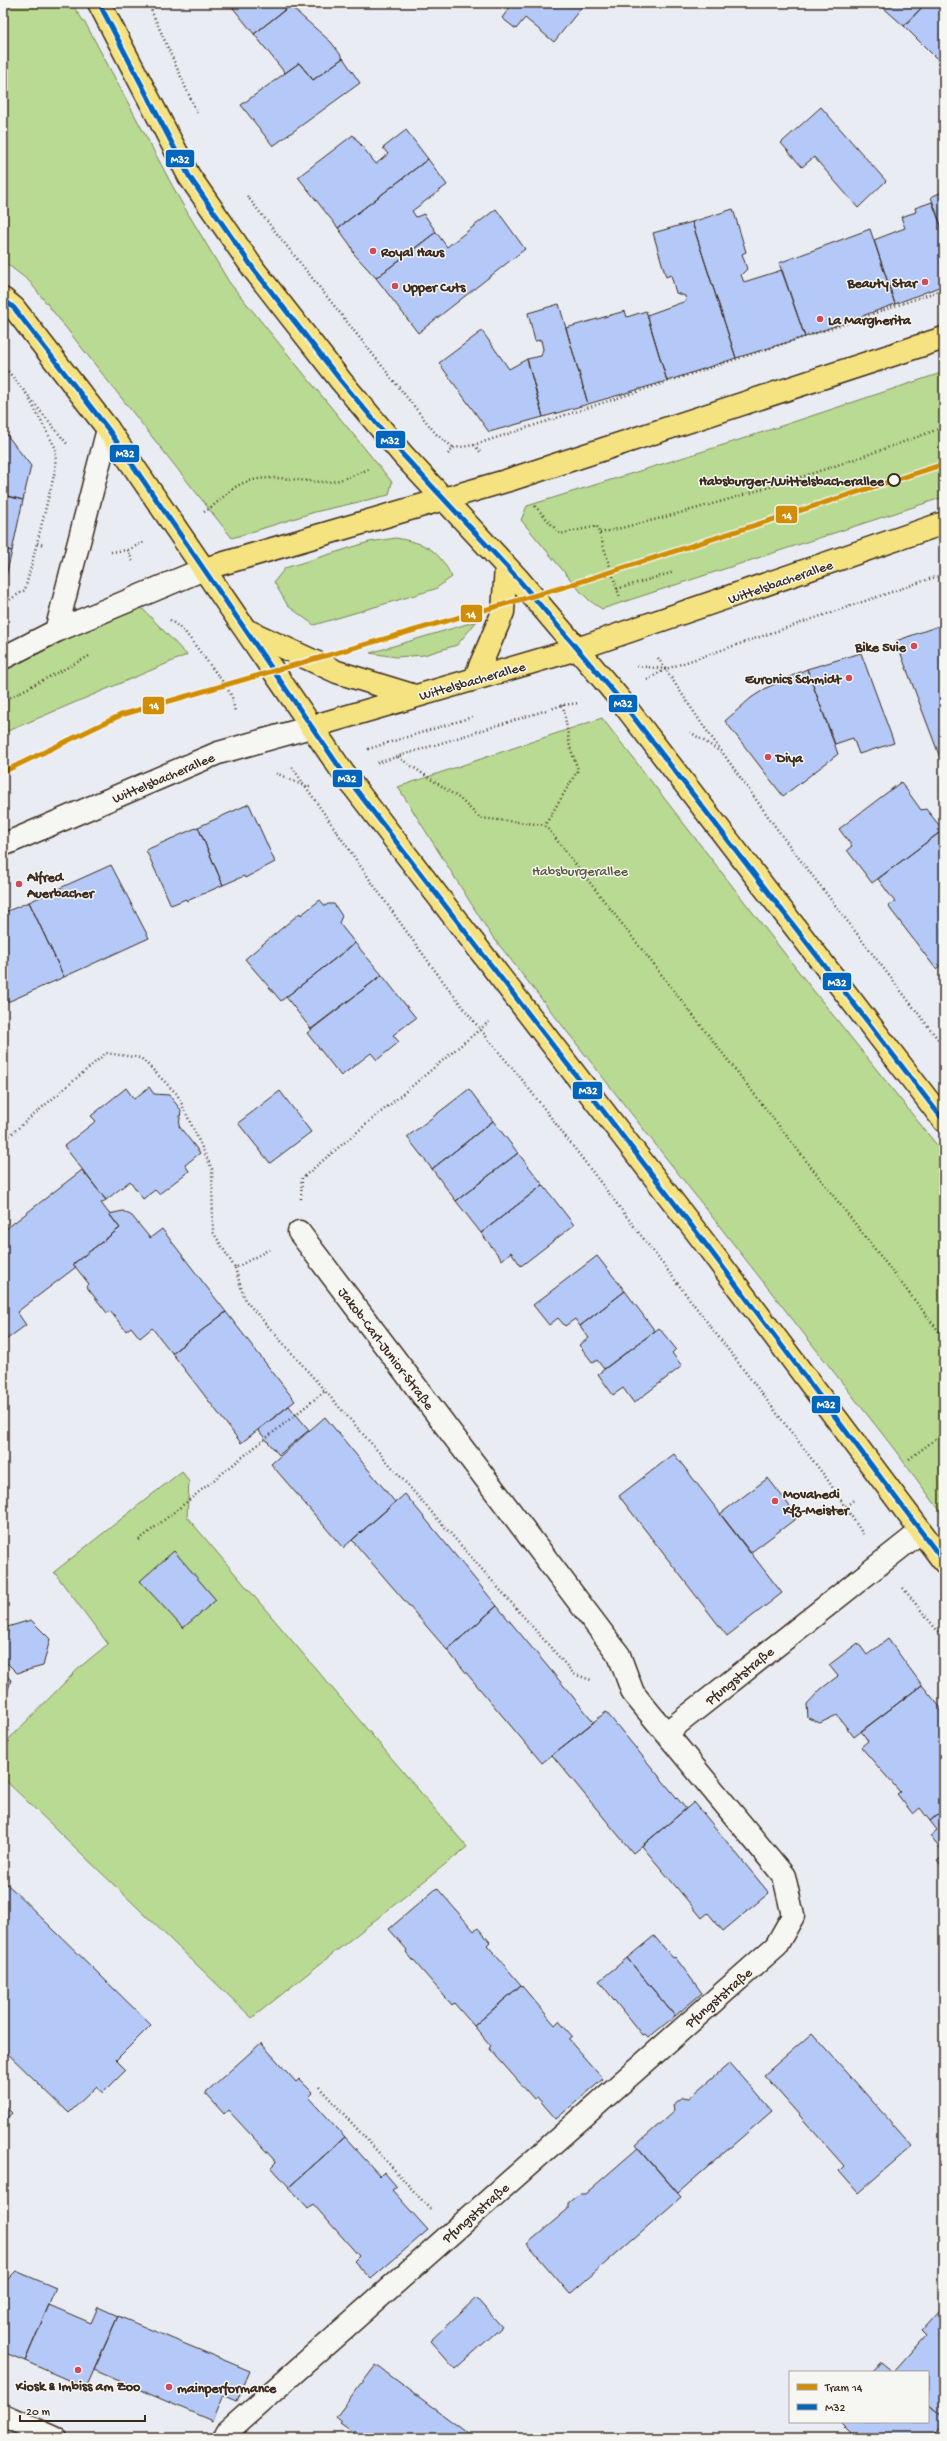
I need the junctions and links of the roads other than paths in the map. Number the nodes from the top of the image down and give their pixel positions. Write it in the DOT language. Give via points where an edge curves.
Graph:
graph roads {
  1 [pos="99,3"];
  2 [pos="3,299"];
  3 [pos="944,338"];
  4 [pos="108,429"];
  5 [pos="445,500"];
  6 [pos="944,523"];
  7 [pos="506,566"];
  8 [pos="204,569"];
  9 [pos="246,630"];
  10 [pos="56,631"];
  11 [pos="577,649"];
  12 [pos="3,658"];
  13 [pos="475,678"];
  14 [pos="415,696"];
  15 [pos="311,727"];
  16 [pos="3,845"];
  17 [pos="944,1121"];
  18 [pos="299,1232"];
  19 [pos="920,1532"];
  20 [pos="944,1562"];
  21 [pos="666,1733"];
  22 [pos="3,2415"];
  23 [pos="55,2438"];
  24 [pos="224,2438"];
  1 -- 5 [label="main road" via="189,176 255,271 341,381 403,455"];
  2 -- 4 [label="main road" via="14,308"];
  3 -- 5 [label="main road"];
  4 -- 8 [label="main road"];
  4 -- 10 [label="street"];
  5 -- 7 [label="main road"];
  5 -- 8 [label="main road"];
  6 -- 11 [label="main road, Wittelsbacherallee"];
  7 -- 11 [label="main road"];
  7 -- 13 [label="main road" via="503,612"];
  8 -- 9 [label="main road"];
  8 -- 10 [label="street"];
  9 -- 14 [label="main road" via="337,672"];
  9 -- 15 [label="main road"];
  10 -- 12 [label="street"];
  11 -- 13 [label="main road, Wittelsbacherallee"];
  11 -- 17 [label="main road" via="618,697"];
  13 -- 14 [label="main road, Wittelsbacherallee"];
  14 -- 15 [label="main road, Wittelsbacherallee"];
  15 -- 16 [label="street, Wittelsbacherallee" via="218,753"];
  15 -- 19 [label="main road" via="344,774 840,1421"];
  18 -- 21 [label="street, Jakob-Carl-Junior-Straße" via="619,1655 633,1693"];
  19 -- 20 [label="main road"];
  19 -- 21 [label="street, Pfungststraße"];
  21 -- 24 [label="street, Pfungststraße" via="784,1876 793,1916 776,1946 227,2432"];
  22 -- 23 [label="street"];
}
